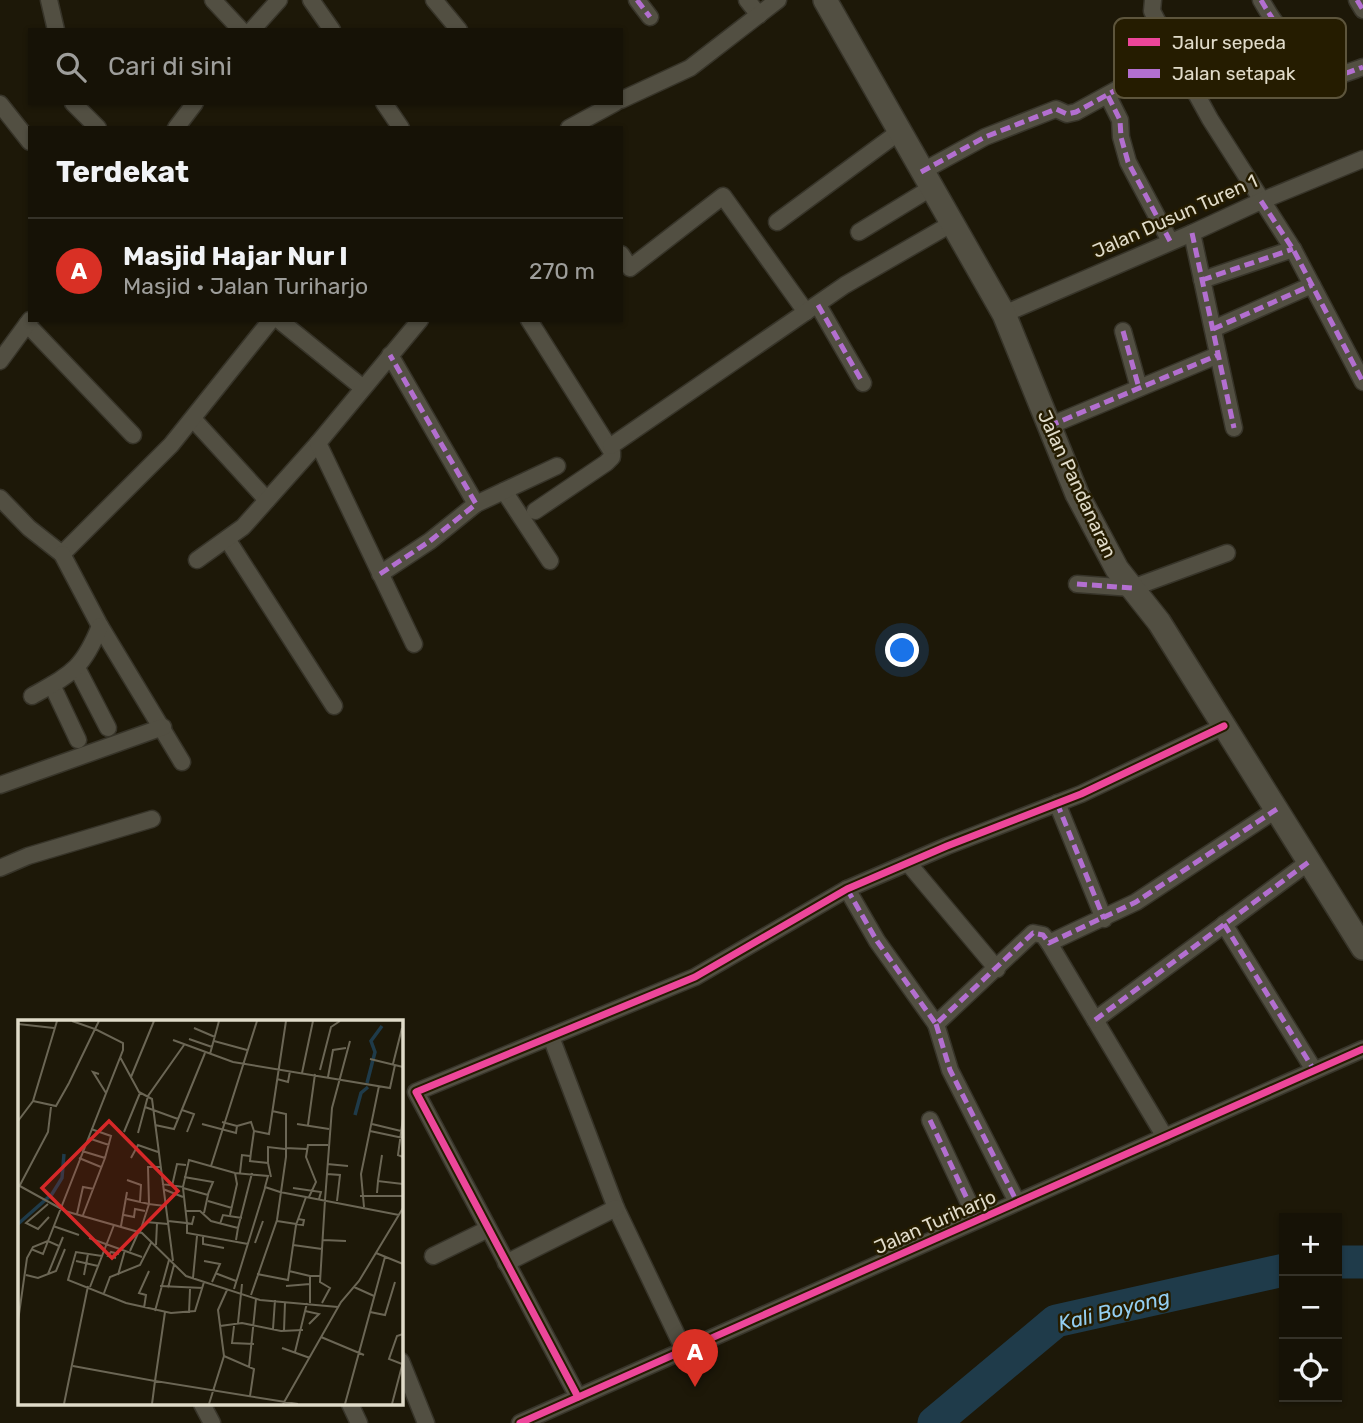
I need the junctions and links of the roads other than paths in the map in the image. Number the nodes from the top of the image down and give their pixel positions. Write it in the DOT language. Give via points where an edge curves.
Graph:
graph roads {
  1 [pos="49,0"];
  2 [pos="213,0"];
  3 [pos="279,0"];
  4 [pos="311,0"];
  5 [pos="434,0"];
  6 [pos="637,0"];
  7 [pos="747,0"];
  8 [pos="778,0"];
  9 [pos="825,0"];
  10 [pos="1153,0"];
  11 [pos="1261,0"];
  12 [pos="1357,0"];
  13 [pos="1363,10"];
  14 [pos="759,15"];
  15 [pos="650,17"];
  16 [pos="1156,18"];
  17 [pos="1273,18"];
  18 [pos="56,28"];
  19 [pos="239,28"];
  20 [pos="254,28"];
  21 [pos="331,28"];
  22 [pos="457,28"];
  23 [pos="1363,67"];
  24 [pos="1346,73"];
  25 [pos="1114,93"];
  26 [pos="1108,96"];
  27 [pos="1198,98"];
  28 [pos="623,99"];
  29 [pos="0,104"];
  30 [pos="75,105"];
  31 [pos="193,105"];
  32 [pos="385,105"];
  33 [pos="611,105"];
  34 [pos="14,121"];
  35 [pos="96,126"];
  36 [pos="178,126"];
  37 [pos="400,126"];
  38 [pos="573,126"];
  39 [pos="0,130"];
  40 [pos="898,132"];
  41 [pos="28,139"];
  42 [pos="1363,159"];
  43 [pos="926,180"];
  44 [pos="1261,201"];
  45 [pos="776,222"];
  46 [pos="951,224"];
  47 [pos="859,232"];
  48 [pos="1192,233"];
  49 [pos="1170,241"];
  50 [pos="1293,249"];
  51 [pos="623,257"];
  52 [pos="1202,280"];
  53 [pos="1312,285"];
  54 [pos="812,308"];
  55 [pos="1004,314"];
  56 [pos="28,322"];
  57 [pos="269,322"];
  58 [pos="281,322"];
  59 [pos="418,322"];
  60 [pos="529,322"];
  61 [pos="1213,329"];
  62 [pos="1123,331"];
  63 [pos="390,355"];
  64 [pos="1219,355"];
  65 [pos="0,361"];
  66 [pos="1363,382"];
  67 [pos="863,383"];
  68 [pos="363,388"];
  69 [pos="1139,388"];
  70 [pos="193,419"];
  71 [pos="1049,426"];
  72 [pos="1234,428"];
  73 [pos="133,435"];
  74 [pos="318,443"];
  75 [pos="611,446"];
  76 [pos="557,466"];
  77 [pos="504,491"];
  78 [pos="0,498"];
  79 [pos="267,500"];
  80 [pos="475,503"];
  81 [pos="535,511"];
  82 [pos="227,539"];
  83 [pos="1227,553"];
  84 [pos="62,554"];
  85 [pos="197,560"];
  86 [pos="550,561"];
  87 [pos="380,574"];
  88 [pos="1077,584"];
  89 [pos="1132,588"];
  90 [pos="100,626"];
  91 [pos="414,644"];
  92 [pos="77,668"];
  93 [pos="52,685"];
  94 [pos="32,696"];
  95 [pos="334,706"];
  96 [pos="1224,726"];
  97 [pos="163,727"];
  98 [pos="108,728"];
  99 [pos="78,740"];
  100 [pos="182,762"];
  101 [pos="0,786"];
  102 [pos="1057,803"];
  103 [pos="1277,809"];
  104 [pos="152,819"];
  105 [pos="1310,862"];
  106 [pos="908,863"];
  107 [pos="0,868"];
  108 [pos="847,889"];
  109 [pos="1104,919"];
  110 [pos="1224,925"];
  111 [pos="1049,943"];
  112 [pos="1363,948"];
  113 [pos="997,969"];
  114 [pos="1095,1020"];
  115 [pos="936,1024"];
  116 [pos="551,1037"];
  117 [pos="1363,1049"];
  118 [pos="1314,1070"];
  119 [pos="408,1095"];
  120 [pos="930,1120"];
  121 [pos="1165,1137"];
  122 [pos="1017,1202"];
  123 [pos="616,1208"];
  124 [pos="977,1220"];
  125 [pos="488,1229"];
  126 [pos="433,1256"];
  127 [pos="506,1263"];
  128 [pos="684,1350"];
  129 [pos="402,1363"];
  130 [pos="578,1397"];
  131 [pos="203,1406"];
  132 [pos="351,1406"];
  133 [pos="212,1423"];
  134 [pos="359,1423"];
  135 [pos="426,1423"];
  136 [pos="520,1423"];
  1 -- 18 [label="street"];
  2 -- 19 [label="street"];
  3 -- 20 [label="street"];
  4 -- 21 [label="street"];
  5 -- 22 [label="street"];
  6 -- 15 [label="street"];
  7 -- 14 [label="street"];
  8 -- 14 [label="street"];
  9 -- 40 [label="main road, Jalan Pandanaran"];
  10 -- 16 [label="street"];
  11 -- 17 [label="street"];
  12 -- 13 [label="street"];
  14 -- 28 [label="street" via="690,68"];
  23 -- 24 [label="street"];
  25 -- 26 [label="street"];
  26 -- 43 [label="street" via="1076,113 1056,109 985,137"];
  26 -- 49 [label="street" via="1120,120 1128,162"];
  27 -- 44 [label="street"];
  29 -- 34 [label="street"];
  30 -- 35 [label="street"];
  31 -- 36 [label="street"];
  32 -- 37 [label="street"];
  33 -- 38 [label="street"];
  34 -- 39 [label="street"];
  34 -- 41 [label="street"];
  40 -- 43 [label="main road, Jalan Pandanaran"];
  40 -- 45 [label="street"];
  42 -- 44 [label="street, Jalan Dusun Turen 1"];
  43 -- 46 [label="main road, Jalan Pandanaran"];
  43 -- 47 [label="street"];
  44 -- 48 [label="street, Jalan Dusun Turen 1"];
  44 -- 50 [label="street"];
  46 -- 54 [label="street"];
  46 -- 55 [label="main road, Jalan Pandanaran"];
  48 -- 49 [label="street, Jalan Dusun Turen 1"];
  48 -- 52 [label="street"];
  49 -- 55 [label="street, Jalan Dusun Turen 1"];
  50 -- 52 [label="street"];
  50 -- 53 [label="street"];
  51 -- 54 [label="street" via="630,268 723,196"];
  52 -- 61 [label="street"];
  53 -- 61 [label="street"];
  53 -- 66 [label="street"];
  54 -- 67 [label="street"];
  54 -- 75 [label="street"];
  55 -- 71 [label="main road, Jalan Pandanaran"];
  56 -- 65 [label="street"];
  56 -- 73 [label="street"];
  57 -- 70 [label="street"];
  58 -- 68 [label="street"];
  59 -- 63 [label="street"];
  60 -- 75 [label="street"];
  61 -- 64 [label="street"];
  62 -- 69 [label="street"];
  63 -- 68 [label="street"];
  63 -- 80 [label="street"];
  64 -- 69 [label="street"];
  64 -- 72 [label="street"];
  68 -- 74 [label="street"];
  69 -- 71 [label="street"];
  70 -- 79 [label="street"];
  70 -- 84 [label="street"];
  71 -- 89 [label="main road, Jalan Pandanaran" via="1077,494 1116,569"];
  74 -- 79 [label="street"];
  74 -- 87 [label="street"];
  75 -- 81 [label="street" via="612,457"];
  76 -- 77 [label="street"];
  77 -- 80 [label="street"];
  77 -- 86 [label="street"];
  78 -- 84 [label="street"];
  79 -- 82 [label="street"];
  80 -- 87 [label="street"];
  82 -- 85 [label="street"];
  82 -- 95 [label="street"];
  83 -- 89 [label="street"];
  84 -- 90 [label="street"];
  87 -- 91 [label="street"];
  88 -- 89 [label="street"];
  89 -- 96 [label="main road, Jalan Pandanaran" via="1159,622"];
  90 -- 92 [label="street"];
  90 -- 97 [label="street"];
  92 -- 93 [label="street"];
  92 -- 98 [label="street"];
  93 -- 94 [label="street"];
  93 -- 99 [label="street"];
  96 -- 102 [label="street"];
  96 -- 103 [label="main road, Jalan Pandanaran"];
  97 -- 100 [label="street"];
  97 -- 101 [label="street"];
  102 -- 106 [label="street"];
  102 -- 109 [label="street"];
  103 -- 105 [label="main road, Jalan Pandanaran"];
  103 -- 109 [label="street"];
  104 -- 107 [label="street"];
  105 -- 110 [label="street"];
  105 -- 112 [label="main road, Jalan Pandanaran"];
  106 -- 108 [label="street"];
  106 -- 113 [label="street"];
  108 -- 115 [label="street" via="877,941"];
  108 -- 116 [label="street" via="695,977"];
  109 -- 111 [label="street"];
  110 -- 114 [label="street"];
  110 -- 118 [label="street"];
  111 -- 113 [label="street" via="1042,934 1033,933"];
  111 -- 114 [label="street"];
  113 -- 115 [label="street"];
  114 -- 121 [label="street"];
  115 -- 122 [label="street" via="950,1070"];
  116 -- 119 [label="street"];
  116 -- 123 [label="street"];
  117 -- 118 [label="street, Jalan Turiharjo"];
  118 -- 121 [label="street, Jalan Turiharjo"];
  119 -- 125 [label="street"];
  120 -- 124 [label="street"];
  121 -- 122 [label="street, Jalan Turiharjo"];
  122 -- 124 [label="street, Jalan Turiharjo"];
  123 -- 127 [label="street"];
  123 -- 128 [label="street"];
  124 -- 128 [label="street, Jalan Turiharjo"];
  125 -- 126 [label="street"];
  125 -- 127 [label="street"];
  127 -- 130 [label="street"];
  128 -- 130 [label="street, Jalan Turiharjo"];
  129 -- 135 [label="street"];
  130 -- 136 [label="street, Jalan Turiharjo"];
  131 -- 133 [label="street"];
  132 -- 134 [label="street"];
}
